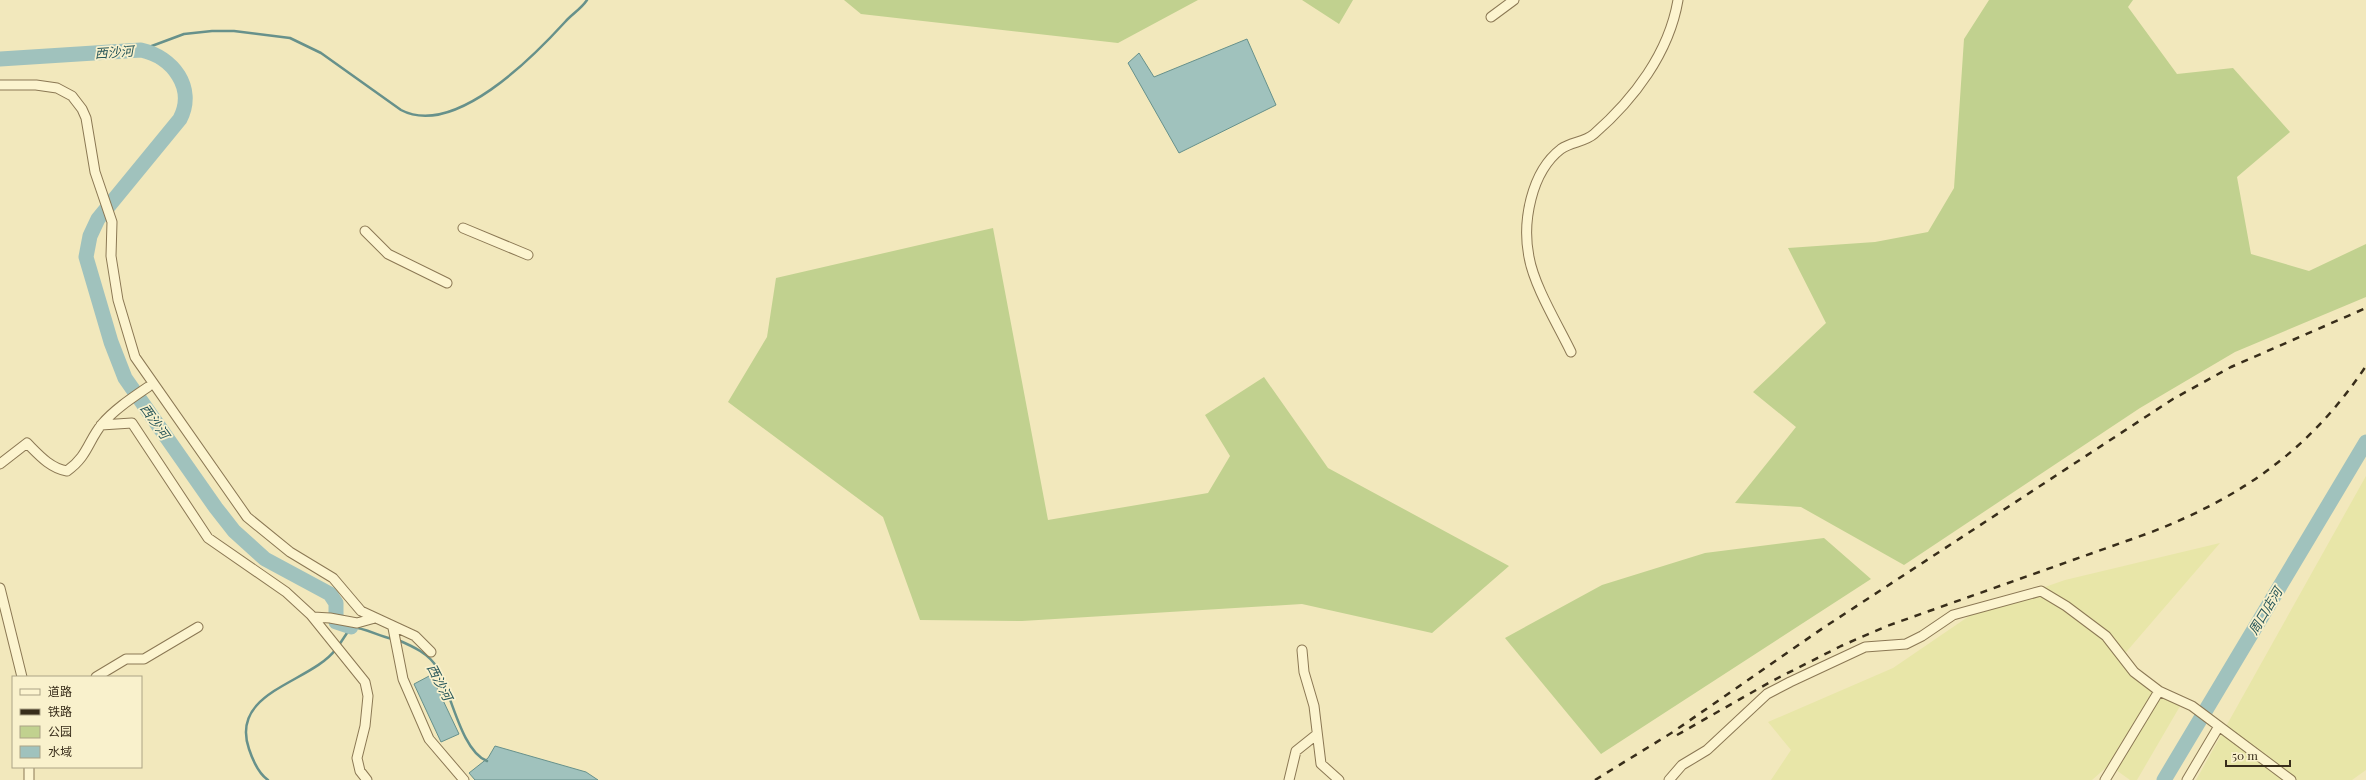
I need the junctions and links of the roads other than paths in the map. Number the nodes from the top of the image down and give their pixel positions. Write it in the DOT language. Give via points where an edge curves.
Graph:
graph roads {
  1 [pos="1514,0"];
  2 [pos="1678,0"];
  3 [pos="1491,17"];
  4 [pos="0,85"];
  5 [pos="463,228"];
  6 [pos="364,231"];
  7 [pos="528,255"];
  8 [pos="447,283"];
  9 [pos="1571,352"];
  10 [pos="148,387"];
  11 [pos="102,425"];
  12 [pos="0,464"];
  13 [pos="0,588"];
  14 [pos="313,617"];
  15 [pos="375,618"];
  16 [pos="198,627"];
  17 [pos="393,628"];
  18 [pos="1302,650"];
  19 [pos="431,652"];
  20 [pos="22,676"];
  21 [pos="98,676"];
  22 [pos="2159,691"];
  23 [pos="2217,725"];
  24 [pos="1316,735"];
  25 [pos="29,768"];
  26 [pos="29,780"];
  27 [pos="367,780"];
  28 [pos="464,780"];
  29 [pos="1289,780"];
  30 [pos="1339,780"];
  31 [pos="1669,780"];
  32 [pos="2104,780"];
  33 [pos="2187,780"];
  34 [pos="2291,780"];
  1 -- 3 [label="street"];
  2 -- 9 [label="street" via="1675,20 1650,71 1634,94 1592,136 1562,148 1550,158 1540,175 1530,203 1526,233 1529,259"];
  4 -- 15 [label="street" via="44,86 63,90 79,104 86,118 91,156 112,222 111,256 118,300 135,357 247,517 290,552 333,578 361,611"];
  5 -- 7 [label="street"];
  6 -- 8 [label="street" via="388,254"];
  10 -- 11 [label="street" via="124,403"];
  11 -- 12 [label="street" via="82,458 67,471 58,470 50,465 27,443"];
  11 -- 14 [label="street" via="132,423 208,538 286,592"];
  13 -- 20 [label="street"];
  14 -- 15 [label="street" via="357,623"];
  14 -- 27 [label="street" via="365,682 368,696 365,726 357,758 360,771"];
  15 -- 17 [label="street"];
  16 -- 21 [label="street" via="144,660 126,660"];
  17 -- 19 [label="street" via="415,636"];
  17 -- 28 [label="street" via="403,679 429,739"];
  18 -- 24 [label="street" via="1304,672 1314,706"];
  22 -- 23 [label="street" via="2192,706"];
  22 -- 31 [label="street" via="2134,672 2106,636 2041,591 1953,615 1906,644 1865,647 1790,682 1767,694 1707,750 1682,765"];
  22 -- 32 [label="street"];
  23 -- 33 [label="street"];
  23 -- 34 [label="street"];
  24 -- 29 [label="street" via="1296,751"];
  24 -- 30 [label="street" via="1321,764"];
  25 -- 26 [label="street"];
}
